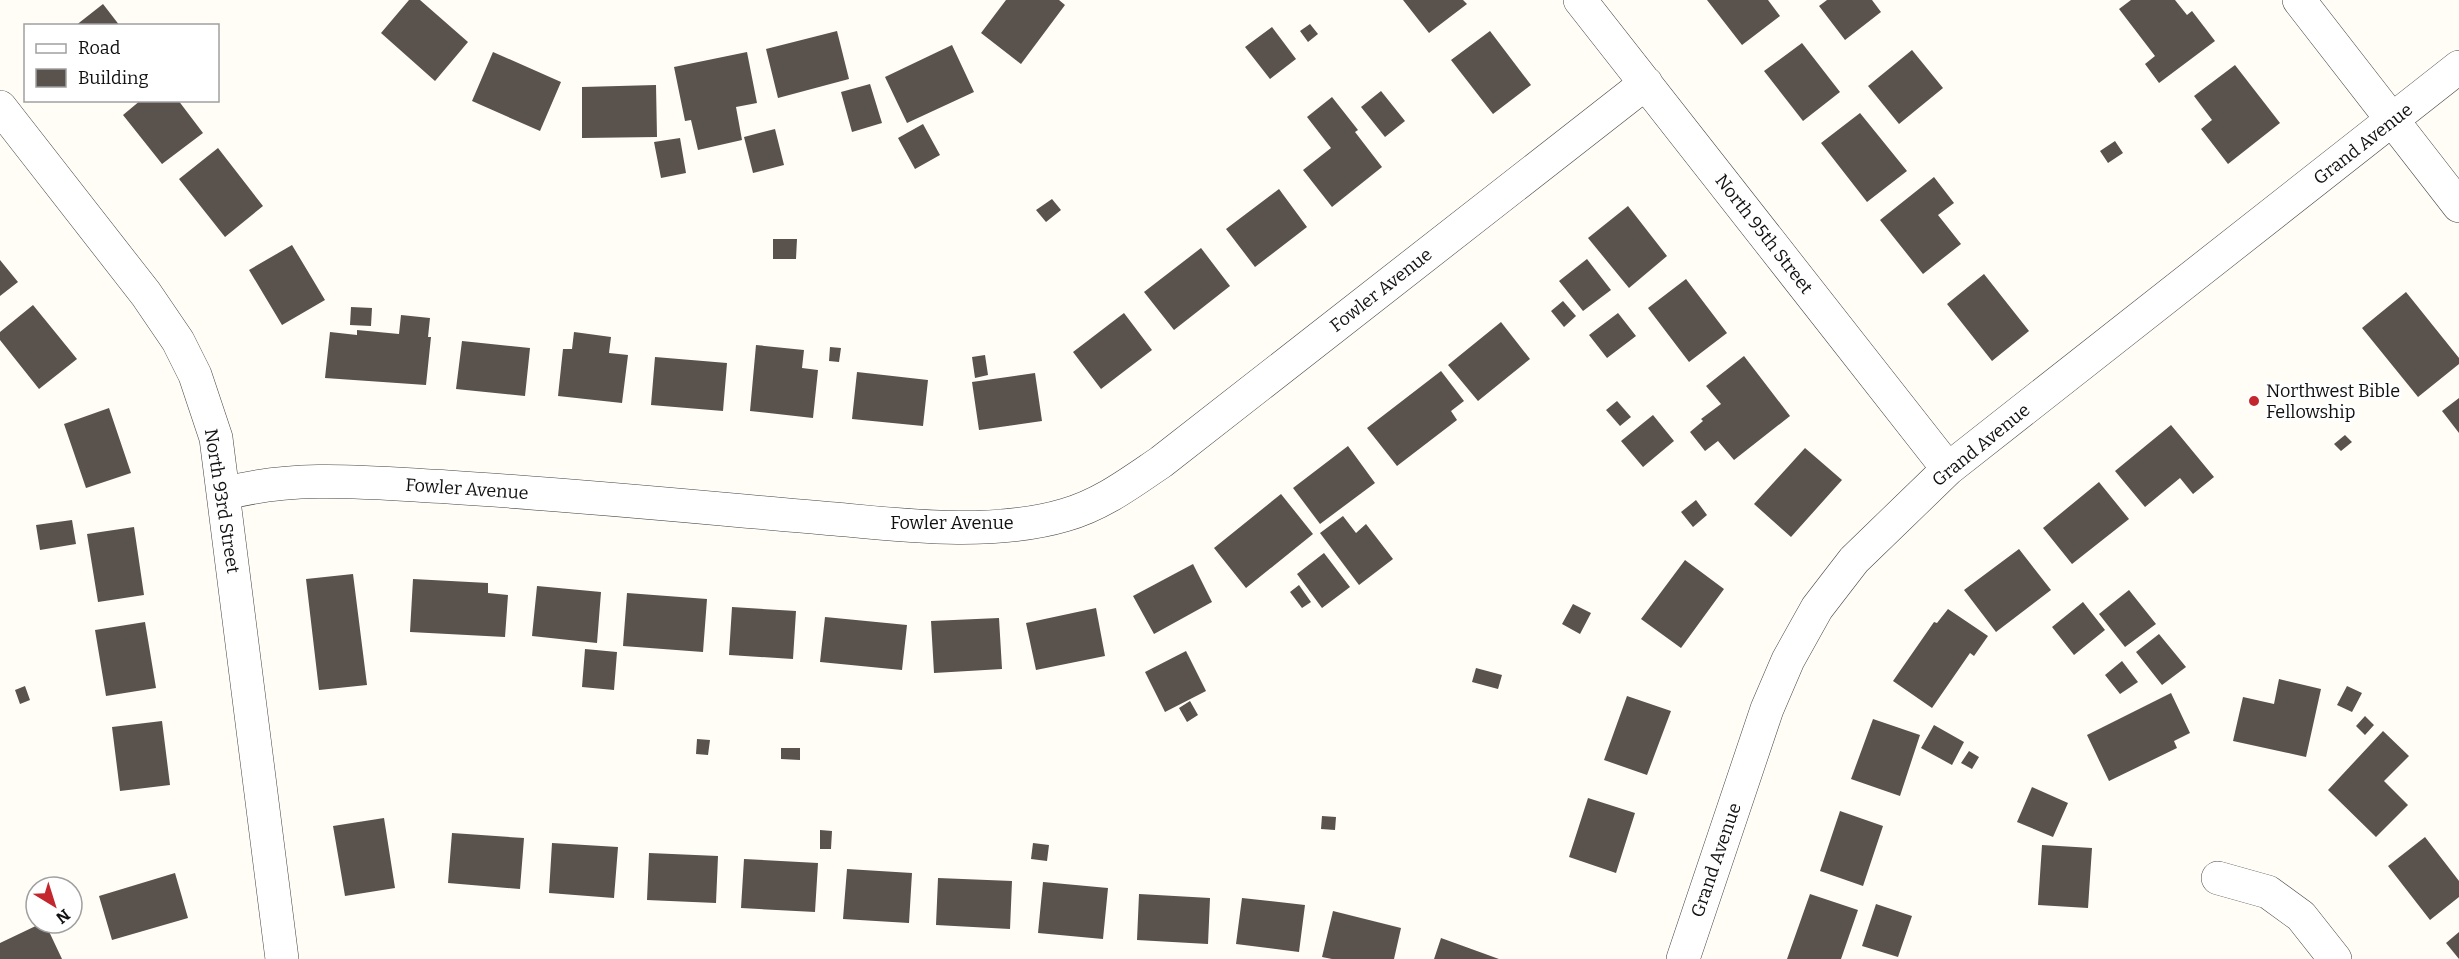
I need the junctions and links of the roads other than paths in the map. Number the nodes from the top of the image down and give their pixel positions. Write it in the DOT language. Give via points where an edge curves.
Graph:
graph roads {
  1 [pos="1580,0"];
  2 [pos="2299,0"];
  3 [pos="2459,68"];
  4 [pos="1646,83"];
  5 [pos="0,108"];
  6 [pos="2392,121"];
  7 [pos="2459,206"];
  8 [pos="1948,469"];
  9 [pos="223,494"];
  10 [pos="2218,878"];
  11 [pos="282,959"];
  12 [pos="1683,959"];
  13 [pos="2335,959"];
  1 -- 4 [label="street, North 95th Street"];
  2 -- 6 [label="street"];
  3 -- 6 [label="street, Grand Avenue"];
  4 -- 8 [label="street, North 95th Street"];
  4 -- 9 [label="street, Fowler Avenue" via="1161,462 1110,496 1064,515 997,526 901,525 339,481 249,487"];
  5 -- 9 [label="street, North 93rd Street" via="146,294 178,341 195,375 216,438"];
  6 -- 7 [label="street"];
  6 -- 8 [label="street, Grand Avenue"];
  8 -- 12 [label="street, Grand Avenue" via="1854,560 1817,608 1788,660 1767,709"];
  9 -- 11 [label="street, North 93rd Street"];
  10 -- 13 [label="street" via="2268,892 2301,916"];
}
